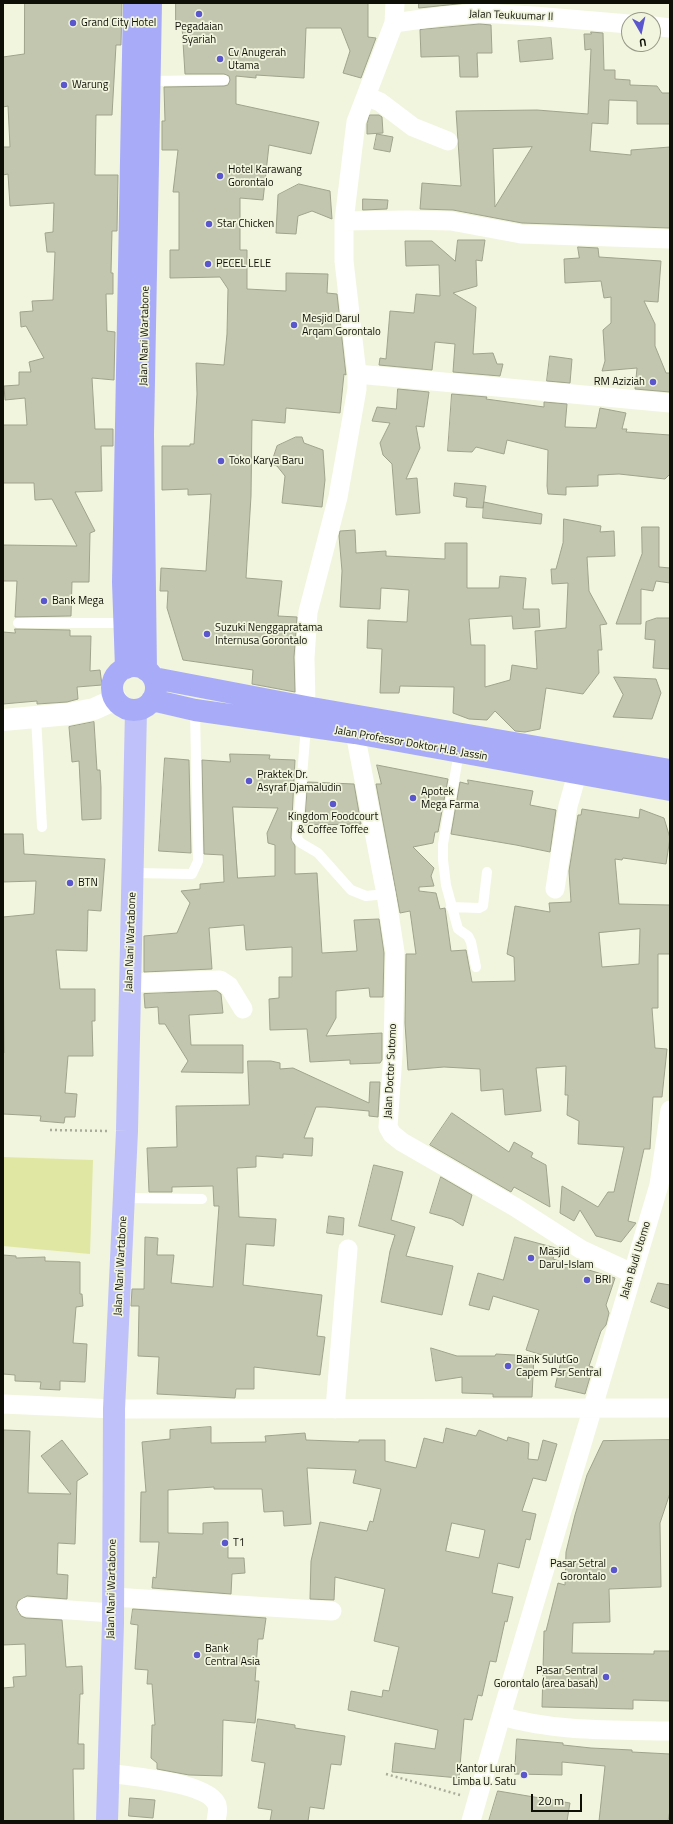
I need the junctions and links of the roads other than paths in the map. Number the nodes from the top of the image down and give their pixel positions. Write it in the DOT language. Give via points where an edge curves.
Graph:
graph roads {
  1 [pos="134,3"];
  2 [pos="151,3"];
  3 [pos="395,3"];
  4 [pos="394,23"];
  5 [pos="621,23"];
  6 [pos="224,80"];
  7 [pos="150,81"];
  8 [pos="366,96"];
  9 [pos="448,141"];
  10 [pos="344,221"];
  11 [pos="670,239"];
  12 [pos="137,329"];
  13 [pos="357,374"];
  14 [pos="670,403"];
  15 [pos="18,623"];
  16 [pos="124,623"];
  17 [pos="142,672"];
  18 [pos="116,699"];
  19 [pos="144,705"];
  20 [pos="195,710"];
  21 [pos="36,717"];
  22 [pos="306,717"];
  23 [pos="3,720"];
  24 [pos="355,733"];
  25 [pos="458,745"];
  26 [pos="670,770"];
  27 [pos="577,774"];
  28 [pos="670,790"];
  29 [pos="42,827"];
  30 [pos="487,872"];
  31 [pos="133,873"];
  32 [pos="555,889"];
  33 [pos="386,894"];
  34 [pos="452,907"];
  35 [pos="476,967"];
  36 [pos="130,983"];
  37 [pos="243,1009"];
  38 [pos="670,1110"];
  39 [pos="125,1198"];
  40 [pos="202,1199"];
  41 [pos="348,1249"];
  42 [pos="632,1273"];
  43 [pos="3,1404"];
  44 [pos="593,1408"];
  45 [pos="670,1408"];
  46 [pos="114,1409"];
  47 [pos="335,1410"];
  48 [pos="113,1605"];
  49 [pos="27,1607"];
  50 [pos="332,1611"];
  51 [pos="501,1716"];
  52 [pos="670,1731"];
  53 [pos="107,1773"];
  54 [pos="107,1821"];
  55 [pos="216,1821"];
  56 [pos="471,1821"];
  1 -- 12 [label="highway, Jalan Nani Wartabone"];
  2 -- 7 [label="highway, Jalan Nani Wartabone"];
  3 -- 4 [label="street"];
  4 -- 5 [label="street, Jalan Teukuumar II" via="480,13"];
  4 -- 8 [label="street"];
  6 -- 7 [label="lane"];
  7 -- 12 [label="highway, Jalan Nani Wartabone"];
  8 -- 9 [label="street" via="380,102 413,128"];
  8 -- 10 [label="street" via="356,122"];
  10 -- 11 [label="street" via="451,222 521,234"];
  10 -- 13 [label="street" via="344,261"];
  12 -- 16 [label="highway, Jalan Nani Wartabone" via="123,582"];
  12 -- 17 [label="highway, Jalan Nani Wartabone" via="143,442"];
  13 -- 14 [label="street"];
  13 -- 22 [label="street" via="357,389 338,497 308,612 305,658"];
  15 -- 16 [label="lane"];
  16 -- 17 [label="highway, Jalan Nani Wartabone"];
  17 -- 18 [label="highway" via="117,675 113,689"];
  17 -- 19 [label="highway" via="156,689"];
  17 -- 22 [label="highway, Jalan Professor Doktor H.B. Jassin"];
  18 -- 19 [label="highway" via="123,708"];
  18 -- 21 [label="street" via="94,709"];
  19 -- 20 [label="highway, Jalan Professor Doktor H.B. Jassin"];
  19 -- 31 [label="main road, Jalan Nani Wartabone"];
  20 -- 22 [label="highway, Jalan Professor Doktor H.B. Jassin"];
  20 -- 31 [label="lane" via="198,861 192,874"];
  21 -- 23 [label="street"];
  21 -- 29 [label="lane"];
  22 -- 24 [label="highway, Jalan Professor Doktor H.B. Jassin"];
  22 -- 25 [label="highway, Jalan Professor Doktor H.B. Jassin"];
  22 -- 33 [label="lane" via="297,839 318,853 351,890 366,896"];
  24 -- 25 [label="highway, Jalan Professor Doktor H.B. Jassin"];
  24 -- 33 [label="street, Jalan Doctor Sutomo"];
  25 -- 26 [label="highway, Jalan Professor Doktor H.B. Jassin"];
  25 -- 27 [label="highway, Jalan Professor Doktor H.B. Jassin"];
  25 -- 34 [label="lane" via="443,844 446,885"];
  27 -- 28 [label="highway, Jalan Professor Doktor H.B. Jassin"];
  27 -- 32 [label="street" via="568,806"];
  30 -- 34 [label="lane" via="483,906"];
  31 -- 36 [label="main road, Jalan Nani Wartabone"];
  33 -- 42 [label="street, Jalan Doctor Sutomo" via="395,952 393,1054 388,1127 392,1134 582,1250"];
  34 -- 35 [label="lane" via="458,930 468,936 471,942"];
  36 -- 37 [label="street" via="220,980 229,986"];
  36 -- 39 [label="main road, Jalan Nani Wartabone"];
  38 -- 42 [label="street, Jalan Budi Utomo" via="659,1186"];
  39 -- 40 [label="lane"];
  39 -- 46 [label="main road, Jalan Nani Wartabone"];
  41 -- 47 [label="street"];
  42 -- 44 [label="street, Jalan Budi Utomo"];
  43 -- 46 [label="street"];
  44 -- 45 [label="street"];
  44 -- 47 [label="street"];
  44 -- 51 [label="street, Jalan Budi Utomo"];
  46 -- 47 [label="street"];
  46 -- 48 [label="main road, Jalan Nani Wartabone"];
  48 -- 49 [label="street"];
  48 -- 50 [label="street"];
  48 -- 53 [label="main road, Jalan Nani Wartabone"];
  51 -- 52 [label="street" via="527,1724 563,1729"];
  51 -- 56 [label="street, Jalan Budi Utomo"];
  53 -- 54 [label="main road, Jalan Nani Wartabone"];
  53 -- 55 [label="street" via="175,1782 207,1794 216,1803"];
}
